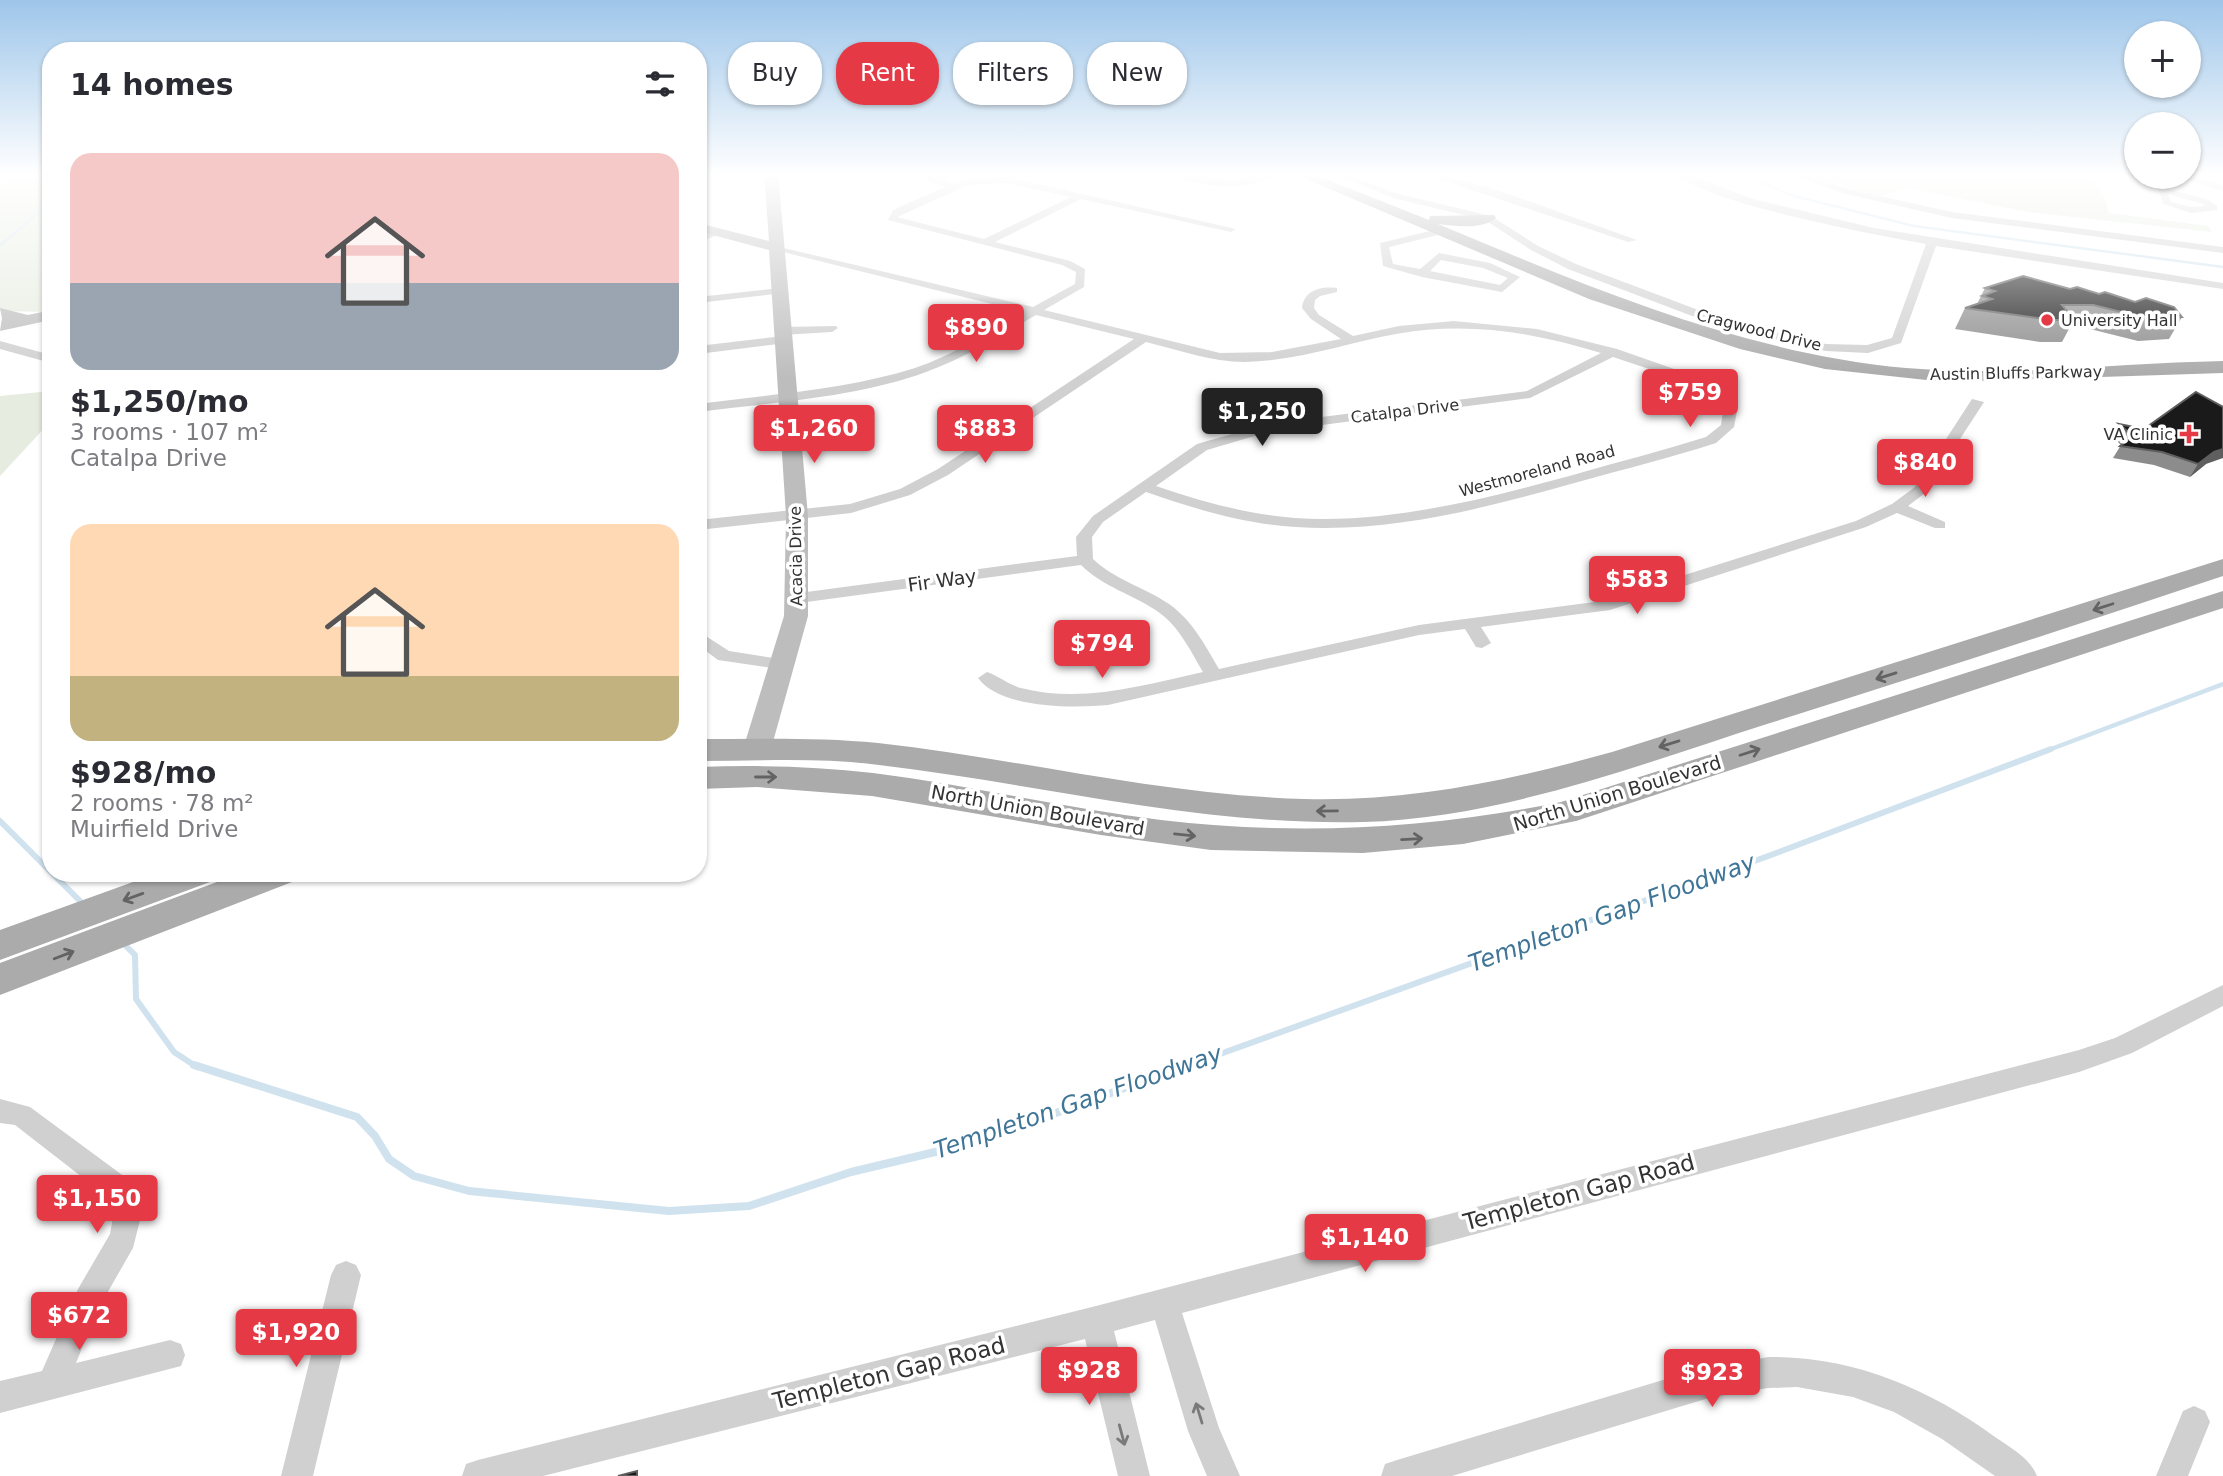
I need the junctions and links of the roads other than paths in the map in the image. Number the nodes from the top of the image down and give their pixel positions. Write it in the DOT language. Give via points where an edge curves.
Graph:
graph roads {
  1 [pos="775,242"];
  2 [pos="782,242"];
  3 [pos="991,242"];
  4 [pos="1393,242"];
  5 [pos="1479,242"];
  6 [pos="1494,242"];
  7 [pos="1529,242"];
  8 [pos="1926,242"];
  9 [pos="2161,242"];
  10 [pos="1931,243"];
  11 [pos="2223,250"];
  12 [pos="1423,274"];
  13 [pos="2223,286"];
  14 [pos="1333,290"];
  15 [pos="779,291"];
  16 [pos="707,299"];
  17 [pos="1036,312"];
  18 [pos="42,316"];
  19 [pos="6,322"];
  20 [pos="832,328"];
  21 [pos="782,335"];
  22 [pos="1143,339"];
  23 [pos="1353,341"];
  24 [pos="0,345"];
  25 [pos="707,348"];
  26 [pos="2223,348"];
  27 [pos="1613,352"];
  28 [pos="42,355"];
  29 [pos="2223,359"];
  30 [pos="1829,360"];
  31 [pos="2223,367"];
  32 [pos="2223,382"];
  33 [pos="786,396"];
  34 [pos="1977,402"];
  35 [pos="707,407"];
  36 [pos="1143,486"];
  37 [pos="1897,507"];
  38 [pos="797,516"];
  39 [pos="707,524"];
  40 [pos="1940,525"];
  41 [pos="1779,551"];
  42 [pos="1085,560"];
  43 [pos="1795,561"];
  44 [pos="2223,567"];
  45 [pos="1636,596"];
  46 [pos="799,598"];
  47 [pos="2223,599"];
  48 [pos="1655,610"];
  49 [pos="1470,623"];
  50 [pos="707,643"];
  51 [pos="1482,643"];
  52 [pos="1279,659"];
  53 [pos="780,664"];
  54 [pos="1213,673"];
  55 [pos="1291,676"];
  56 [pos="987,678"];
  57 [pos="757,749"];
  58 [pos="707,750"];
  59 [pos="707,778"];
  60 [pos="172,882"];
  61 [pos="255,882"];
  62 [pos="0,945"];
  63 [pos="0,979"];
  64 [pos="2223,995"];
  65 [pos="0,1111"];
  66 [pos="346,1275"];
  67 [pos="1164,1301"];
  68 [pos="1096,1321"];
  69 [pos="170,1355"];
  70 [pos="51,1386"];
  71 [pos="0,1397"];
  72 [pos="2194,1422"];
  73 [pos="297,1476"];
  74 [pos="478,1476"];
  75 [pos="1134,1476"];
  76 [pos="1224,1476"];
  77 [pos="1397,1476"];
  78 [pos="2021,1476"];
  79 [pos="2172,1476"];
  1 -- 15 [label="street, Acacia Drive"];
  2 -- 17 [label="street, Westmoreland Road"];
  3 -- 17 [label="street" via="1066,262 1081,271 1080,285"];
  4 -- 12 [label="street" via="1384,245 1388,266"];
  5 -- 30 [label="main road, Austin Bluffs Parkway" via="1692,331 1742,346"];
  6 -- 30 [label="main road, Austin Bluffs Parkway" via="1696,325"];
  7 -- 10 [label="street, Cragwood Drive" via="1545,254 1688,312 1768,336 1837,348 1874,347 1897,340"];
  8 -- 10 [label="street"];
  9 -- 11 [label="street"];
  10 -- 13 [label="street"];
  12 -- 12 [label="street" via="1502,289 1515,278 1486,265 1439,256"];
  14 -- 23 [label="street" via="1317,293 1309,299 1308,308"];
  15 -- 16 [label="street"];
  15 -- 21 [label="street, Acacia Drive"];
  17 -- 22 [label="street, Westmoreland Road"];
  17 -- 33 [label="street" via="920,370 857,386"];
  18 -- 19 [label="street"];
  20 -- 21 [label="street"];
  21 -- 25 [label="street"];
  21 -- 33 [label="street, Acacia Drive"];
  22 -- 23 [label="street, Westmoreland Road" via="1205,355 1249,359"];
  22 -- 38 [label="street" via="924,484 851,508"];
  23 -- 27 [label="street, Westmoreland Road" via="1472,321 1553,334"];
  24 -- 28 [label="street"];
  26 -- 30 [label="main road" via="1954,361"];
  27 -- 36 [label="street, Catalpa Drive" via="1530,394 1267,428 1219,440 1186,455"];
  27 -- 36 [label="street, Westmoreland Road" via="1706,387 1730,411 1727,428 1694,446 1465,509 1416,518 1336,523 1255,518"];
  29 -- 30 [label="main road, Austin Bluffs Parkway" via="1978,369"];
  30 -- 31 [label="main road, Austin Bluffs Parkway" via="1904,374 1968,377"];
  30 -- 32 [label="main road" via="1905,380 1985,386"];
  33 -- 35 [label="street"];
  33 -- 38 [label="street, Acacia Drive"];
  34 -- 37 [label="street" via="1920,490"];
  36 -- 42 [label="street, Catalpa Drive" via="1089,528"];
  37 -- 40 [label="street"];
  37 -- 41 [label="street"];
  38 -- 39 [label="street"];
  38 -- 46 [label="street, Acacia Drive"];
  41 -- 43 [label="street"];
  41 -- 45 [label="street"];
  42 -- 46 [label="street, Fir Way"];
  42 -- 54 [label="street" via="1108,581 1171,613"];
  44 -- 57 [label="main road, North Union Boulevard, one-way" via="1542,784 1423,806 1250,810 1171,802 879,754"];
  45 -- 48 [label="street"];
  45 -- 49 [label="street" via="1573,612"];
  46 -- 53 [label="street, Acacia Drive"];
  59 -- 47 [label="main road, North Union Boulevard, one-way" via="886,784 1158,832 1227,839 1429,838 1564,813"];
  49 -- 51 [label="street"];
  49 -- 52 [label="street"];
  50 -- 53 [label="street" via="724,656"];
  52 -- 54 [label="street"];
  52 -- 55 [label="street"];
  53 -- 57 [label="street, Acacia Drive"];
  54 -- 56 [label="street" via="1089,702 1014,693"];
  57 -- 58 [label="main road, North Union Boulevard"];
  60 -- 62 [label="main road, one-way"];
  63 -- 61 [label="main road, one-way"];
  64 -- 67 [label="street, Templeton Gap Road" via="2123,1046 2079,1061"];
  65 -- 70 [label="street" via="21,1115 118,1189 128,1212 123,1238 88,1299"];
  66 -- 73 [label="street"];
  67 -- 68 [label="street, Templeton Gap Road"];
  76 -- 67 [label="street, one-way" via="1204,1431"];
  68 -- 74 [label="street, Templeton Gap Road"];
  68 -- 75 [label="street, one-way"];
  69 -- 70 [label="street"];
  70 -- 71 [label="street"];
  72 -- 79 [label="street"];
  77 -- 78 [label="street" via="1712,1381 1786,1372 1824,1375 1886,1392 1944,1420"];
}
